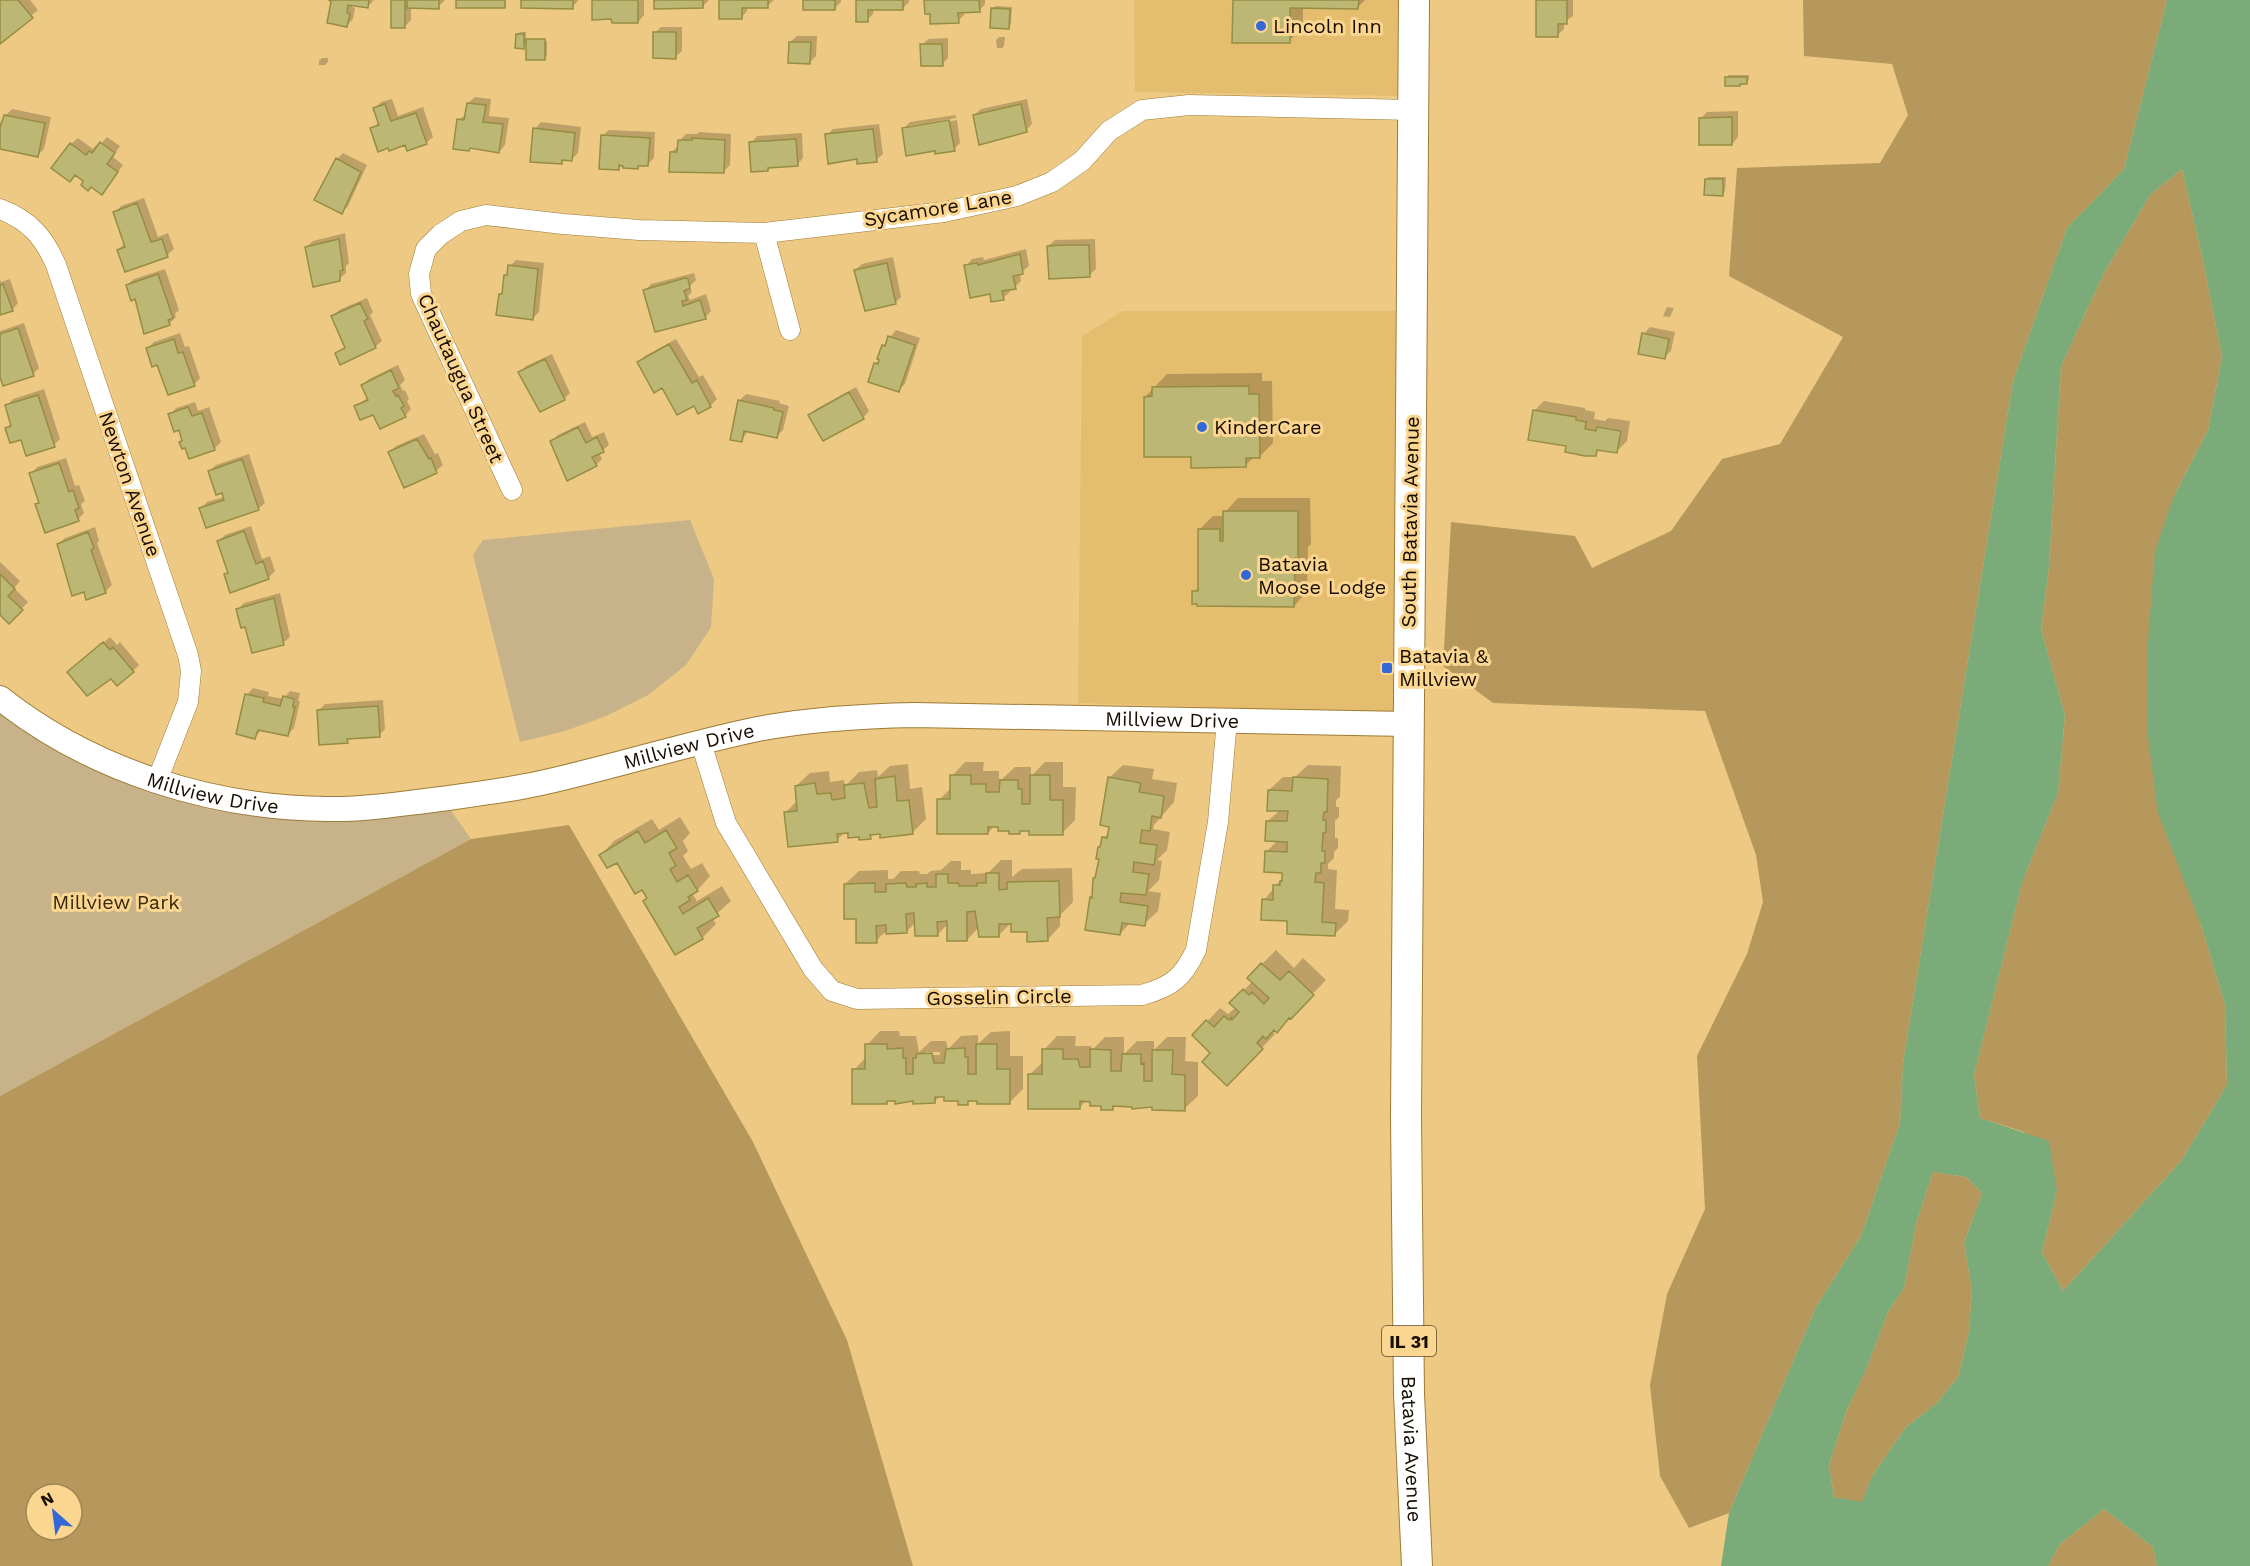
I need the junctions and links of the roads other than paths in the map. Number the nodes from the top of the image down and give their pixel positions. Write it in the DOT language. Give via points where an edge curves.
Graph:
graph roads {
  1 [pos="1414,0"];
  2 [pos="1412,110"];
  3 [pos="0,209"];
  4 [pos="764,233"];
  5 [pos="441,234"];
  6 [pos="789,330"];
  7 [pos="512,490"];
  8 [pos="0,698"];
  9 [pos="1227,720"];
  10 [pos="1408,724"];
  11 [pos="701,743"];
  12 [pos="157,781"];
  13 [pos="1406,1117"];
  14 [pos="1417,1566"];
  1 -- 2 [label="main road, South Batavia Avenue / IL 31"];
  2 -- 4 [label="street, Sycamore Lane" via="1190,105 1142,110 1109,131 1082,161 1052,182 1017,196 944,212"];
  2 -- 10 [label="main road, South Batavia Avenue / IL 31"];
  3 -- 12 [label="street, Newton Avenue" via="16,215 38,232 56,265 188,655 188,702"];
  4 -- 5 [label="street, Sycamore Lane" via="639,230 486,215 461,221"];
  4 -- 6 [label="street"];
  5 -- 7 [label="street, Chautaugua Street" via="426,249 419,274 421,294"];
  8 -- 12 [label="street, Millview Drive" via="58,738"];
  9 -- 10 [label="street, Millview Drive"];
  9 -- 11 [label="street, Millview Drive" via="864,716 814,720"];
  9 -- 11 [label="street, Gosselin Circle" via="1218,822 1196,950 1176,981 1142,995 857,999 832,991 813,969 726,823"];
  10 -- 13 [label="main road, South Batavia Avenue / IL 31"];
  11 -- 12 [label="street, Millview Drive" via="539,784 368,807 282,808 234,801"];
  13 -- 14 [label="main road, Batavia Avenue / IL 31" via="1409,1394"];
}
